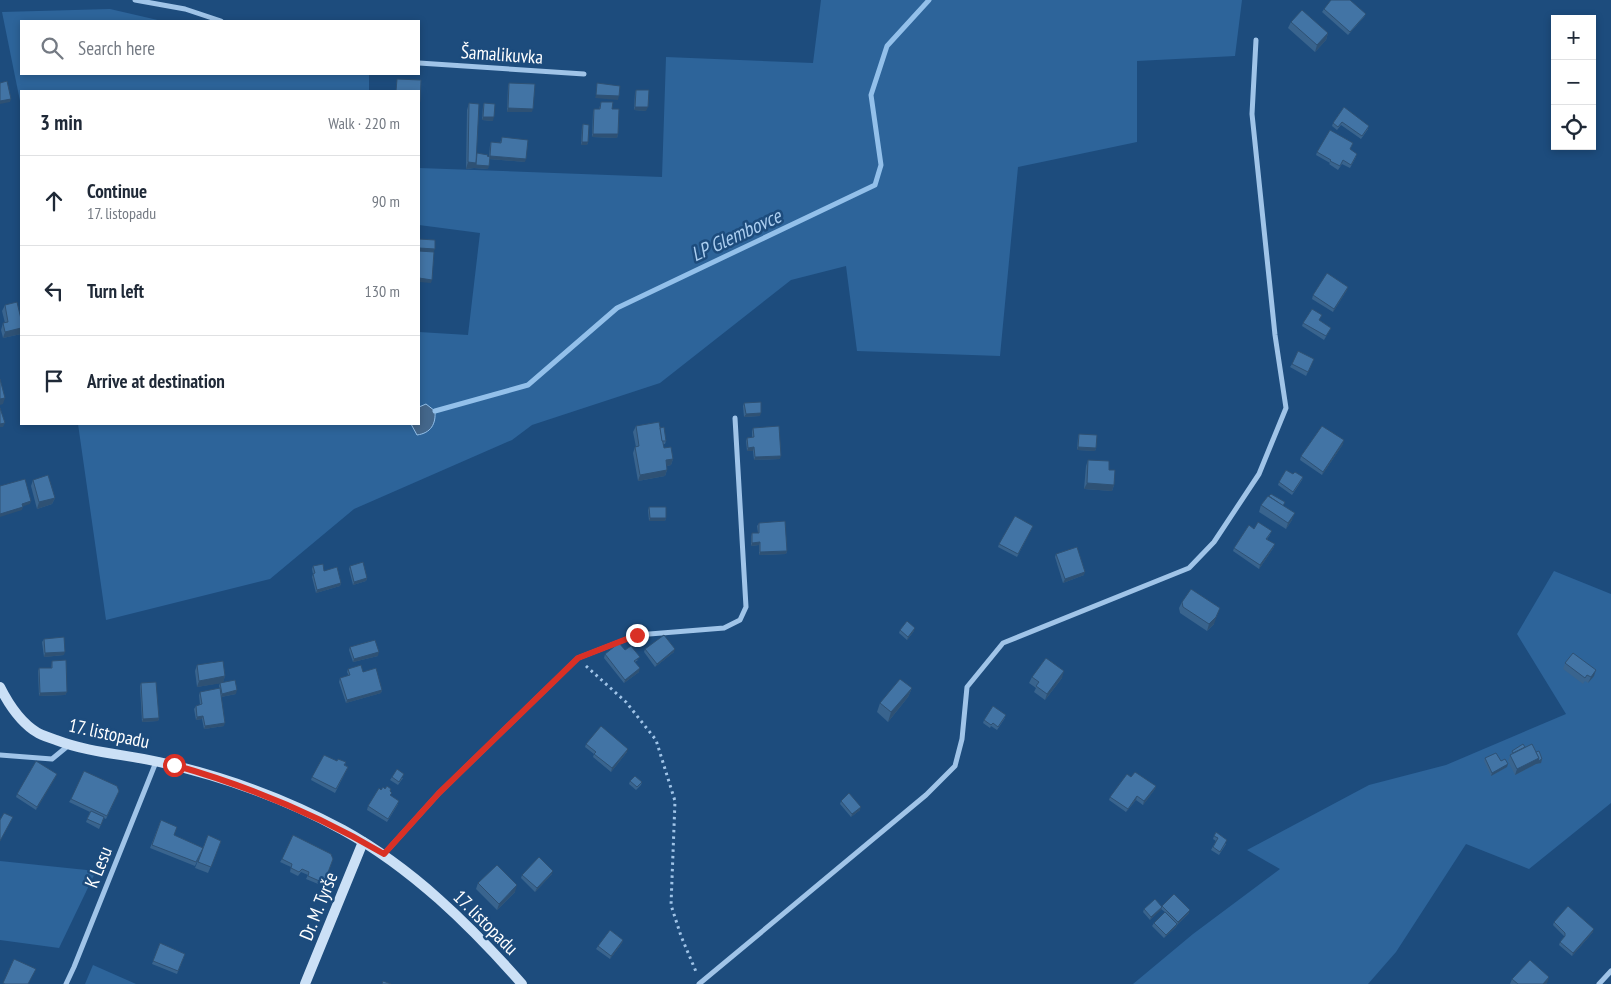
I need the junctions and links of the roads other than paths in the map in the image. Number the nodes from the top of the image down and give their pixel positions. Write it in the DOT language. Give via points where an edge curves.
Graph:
graph roads {
  1 [pos="135,0"];
  2 [pos="218,20"];
  3 [pos="1256,40"];
  4 [pos="420,63"];
  5 [pos="584,74"];
  6 [pos="735,418"];
  7 [pos="0,687"];
  8 [pos="69,745"];
  9 [pos="0,755"];
  10 [pos="156,761"];
  11 [pos="364,842"];
  12 [pos="384,854"];
  13 [pos="1611,970"];
  14 [pos="700,983"];
  15 [pos="66,984"];
  16 [pos="306,984"];
  17 [pos="522,984"];
  18 [pos="1599,984"];
  1 -- 2 [label="street" via="185,9"];
  3 -- 14 [label="street" via="1252,114 1275,335 1286,408 1259,474 1214,542 1189,568 1003,643 967,687 962,739 955,766 926,795"];
  4 -- 5 [label="street, Šamalikuvka"];
  6 -- 12 [label="street" via="746,607 740,620 724,628 637,635 578,658 439,793"];
  7 -- 8 [label="main road, 17. listopadu" via="6,700 27,724 38,733"];
  8 -- 9 [label="street" via="52,759"];
  8 -- 10 [label="main road, 17. listopadu"];
  10 -- 11 [label="main road, 17. listopadu" via="204,774 278,801"];
  10 -- 15 [label="street, K Lesu"];
  11 -- 12 [label="main road, 17. listopadu"];
  11 -- 16 [label="main road, Dr. M. Tyrše"];
  12 -- 17 [label="main road, 17. listopadu" via="422,884"];
  13 -- 18 [label="street"];
}
